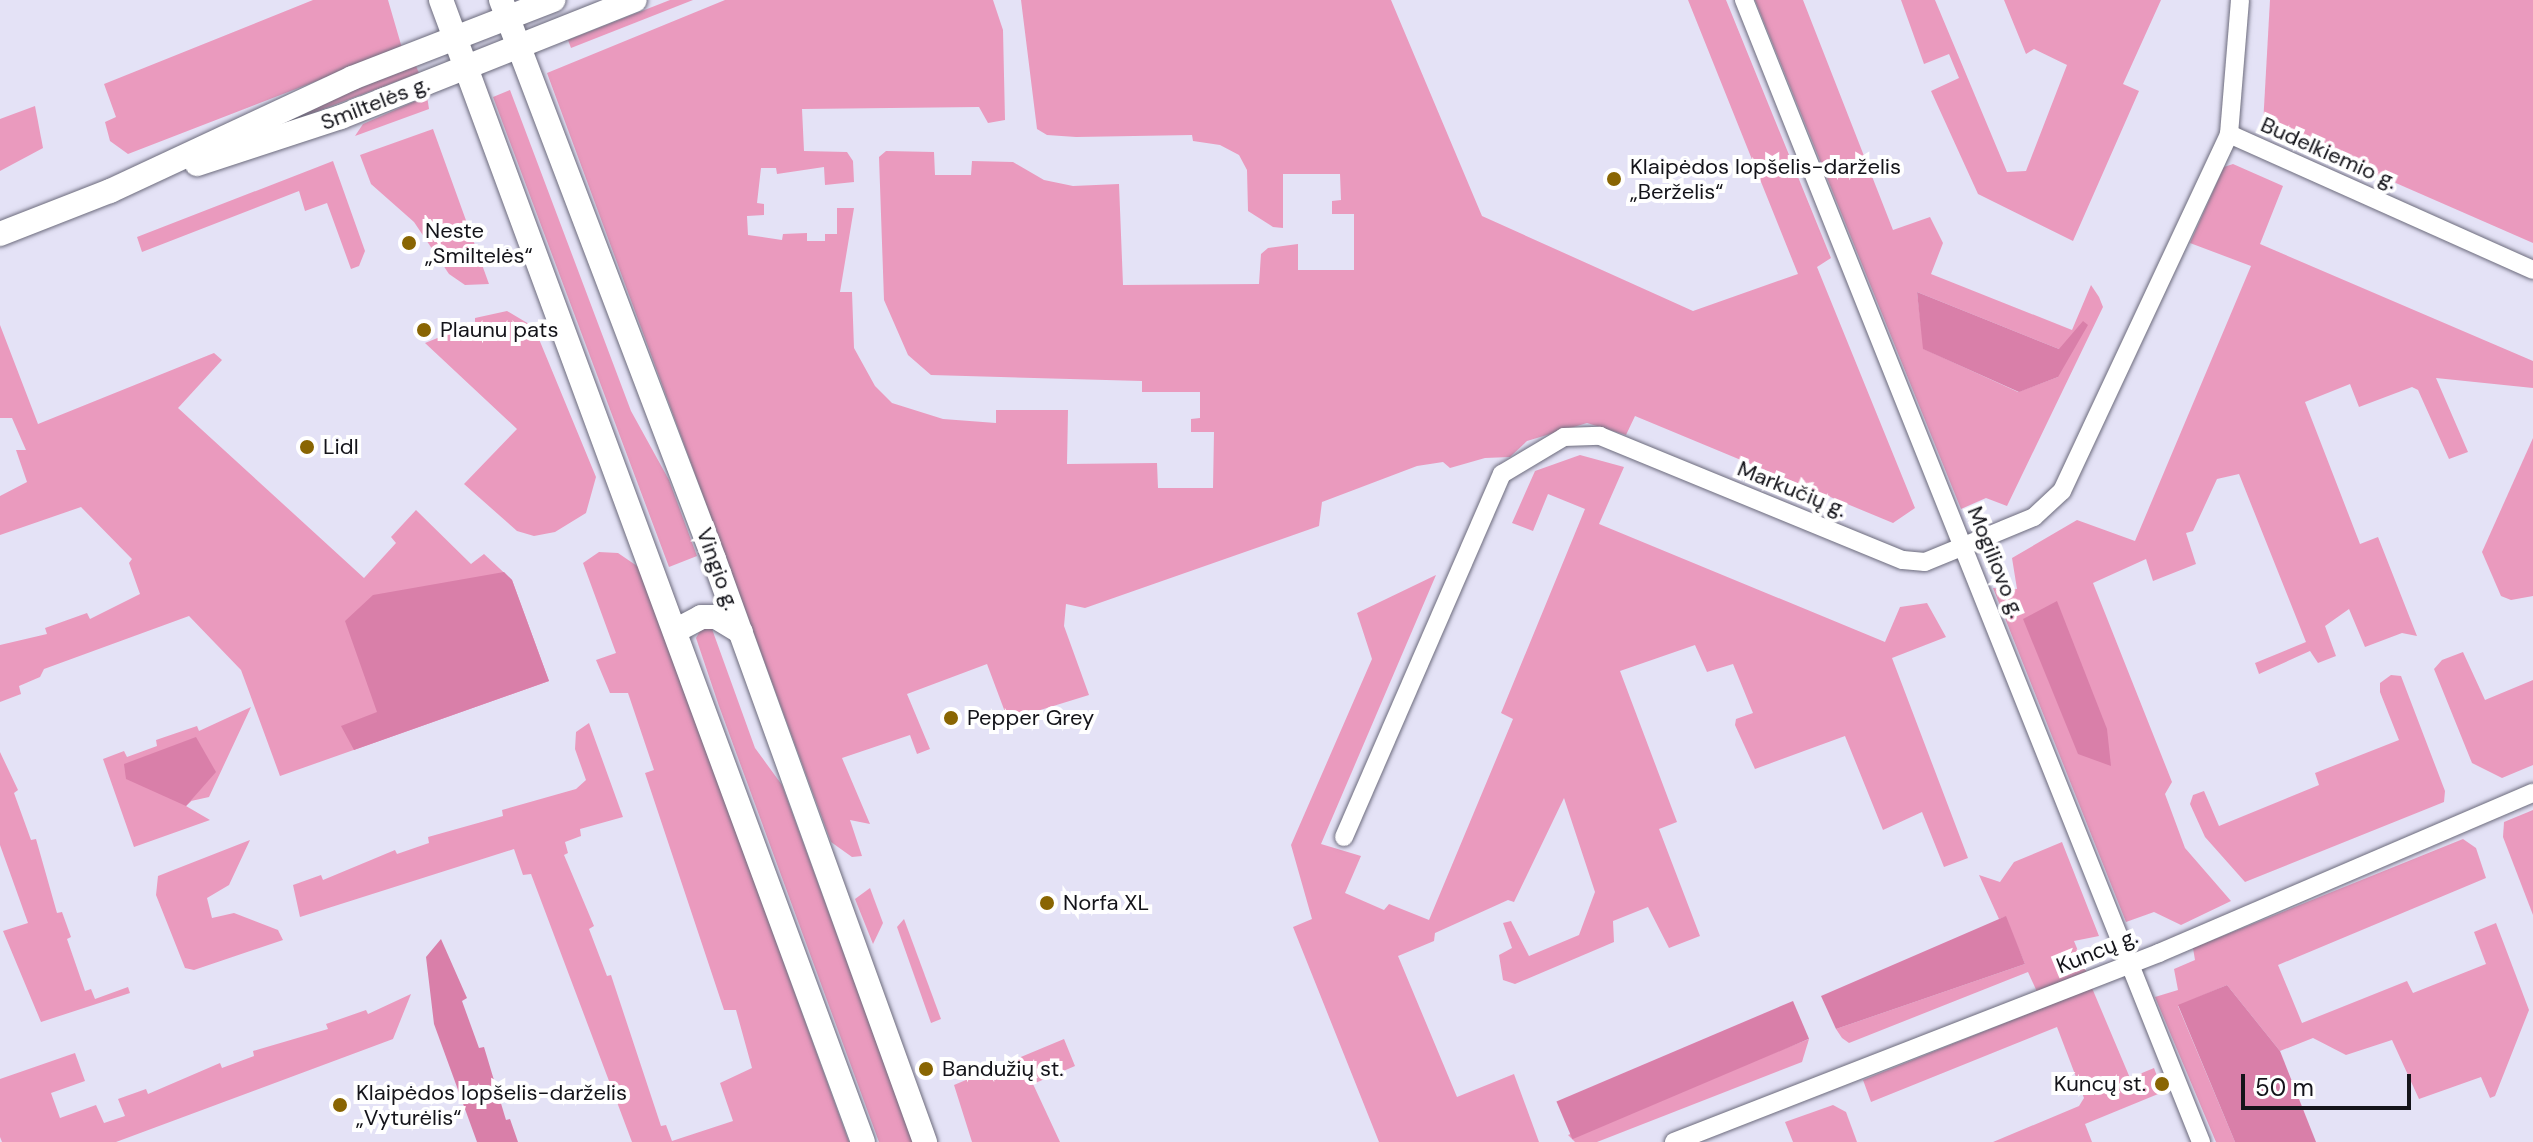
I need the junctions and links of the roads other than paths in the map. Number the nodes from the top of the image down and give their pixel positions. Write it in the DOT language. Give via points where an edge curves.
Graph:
graph roads {
  1 [pos="441,0"];
  2 [pos="553,0"];
  3 [pos="635,0"];
  4 [pos="1744,0"];
  5 [pos="2240,0"];
  6 [pos="505,9"];
  7 [pos="455,38"];
  8 [pos="519,46"];
  9 [pos="466,67"];
  10 [pos="2229,134"];
  11 [pos="110,191"];
  12 [pos="0,234"];
  13 [pos="2533,270"];
  14 [pos="1964,547"];
  15 [pos="677,630"];
  16 [pos="741,632"];
  17 [pos="2533,793"];
  18 [pos="1344,837"];
  19 [pos="2130,964"];
  20 [pos="863,1142"];
  21 [pos="925,1142"];
  22 [pos="1674,1142"];
  23 [pos="2201,1142"];
  1 -- 7 [label="main road"];
  2 -- 6 [label="main road, Smiltelės g."];
  3 -- 8 [label="main road, Smiltelės g."];
  4 -- 14 [label="street, Mogiliovo g."];
  5 -- 10 [label="street, Budelkiemio g."];
  6 -- 7 [label="main road, Smiltelės g."];
  6 -- 8 [label="main road, Vingio g."];
  7 -- 9 [label="main road"];
  7 -- 11 [label="main road, Smiltelės g." via="352,78"];
  8 -- 9 [label="main road, Smiltelės g."];
  8 -- 16 [label="main road, Vingio g."];
  9 -- 11 [label="main road, Smiltelės g." via="341,117"];
  9 -- 15 [label="main road"];
  10 -- 13 [label="street, Budelkiemio g."];
  10 -- 14 [label="street, Markučių g." via="2062,491 2034,517"];
  11 -- 12 [label="main road, Smiltelės g."];
  14 -- 18 [label="street, Markučių g." via="1925,562 1903,560 1600,436 1564,437 1502,474"];
  14 -- 19 [label="street, Mogiliovo g."];
  15 -- 16 [label="main road" via="701,617 716,617"];
  15 -- 20 [label="main road"];
  16 -- 21 [label="main road, Vingio g."];
  17 -- 19 [label="street, Kuncų g."];
  19 -- 22 [label="street, Kuncų g."];
  19 -- 23 [label="street, Mogiliovo g."];
}
